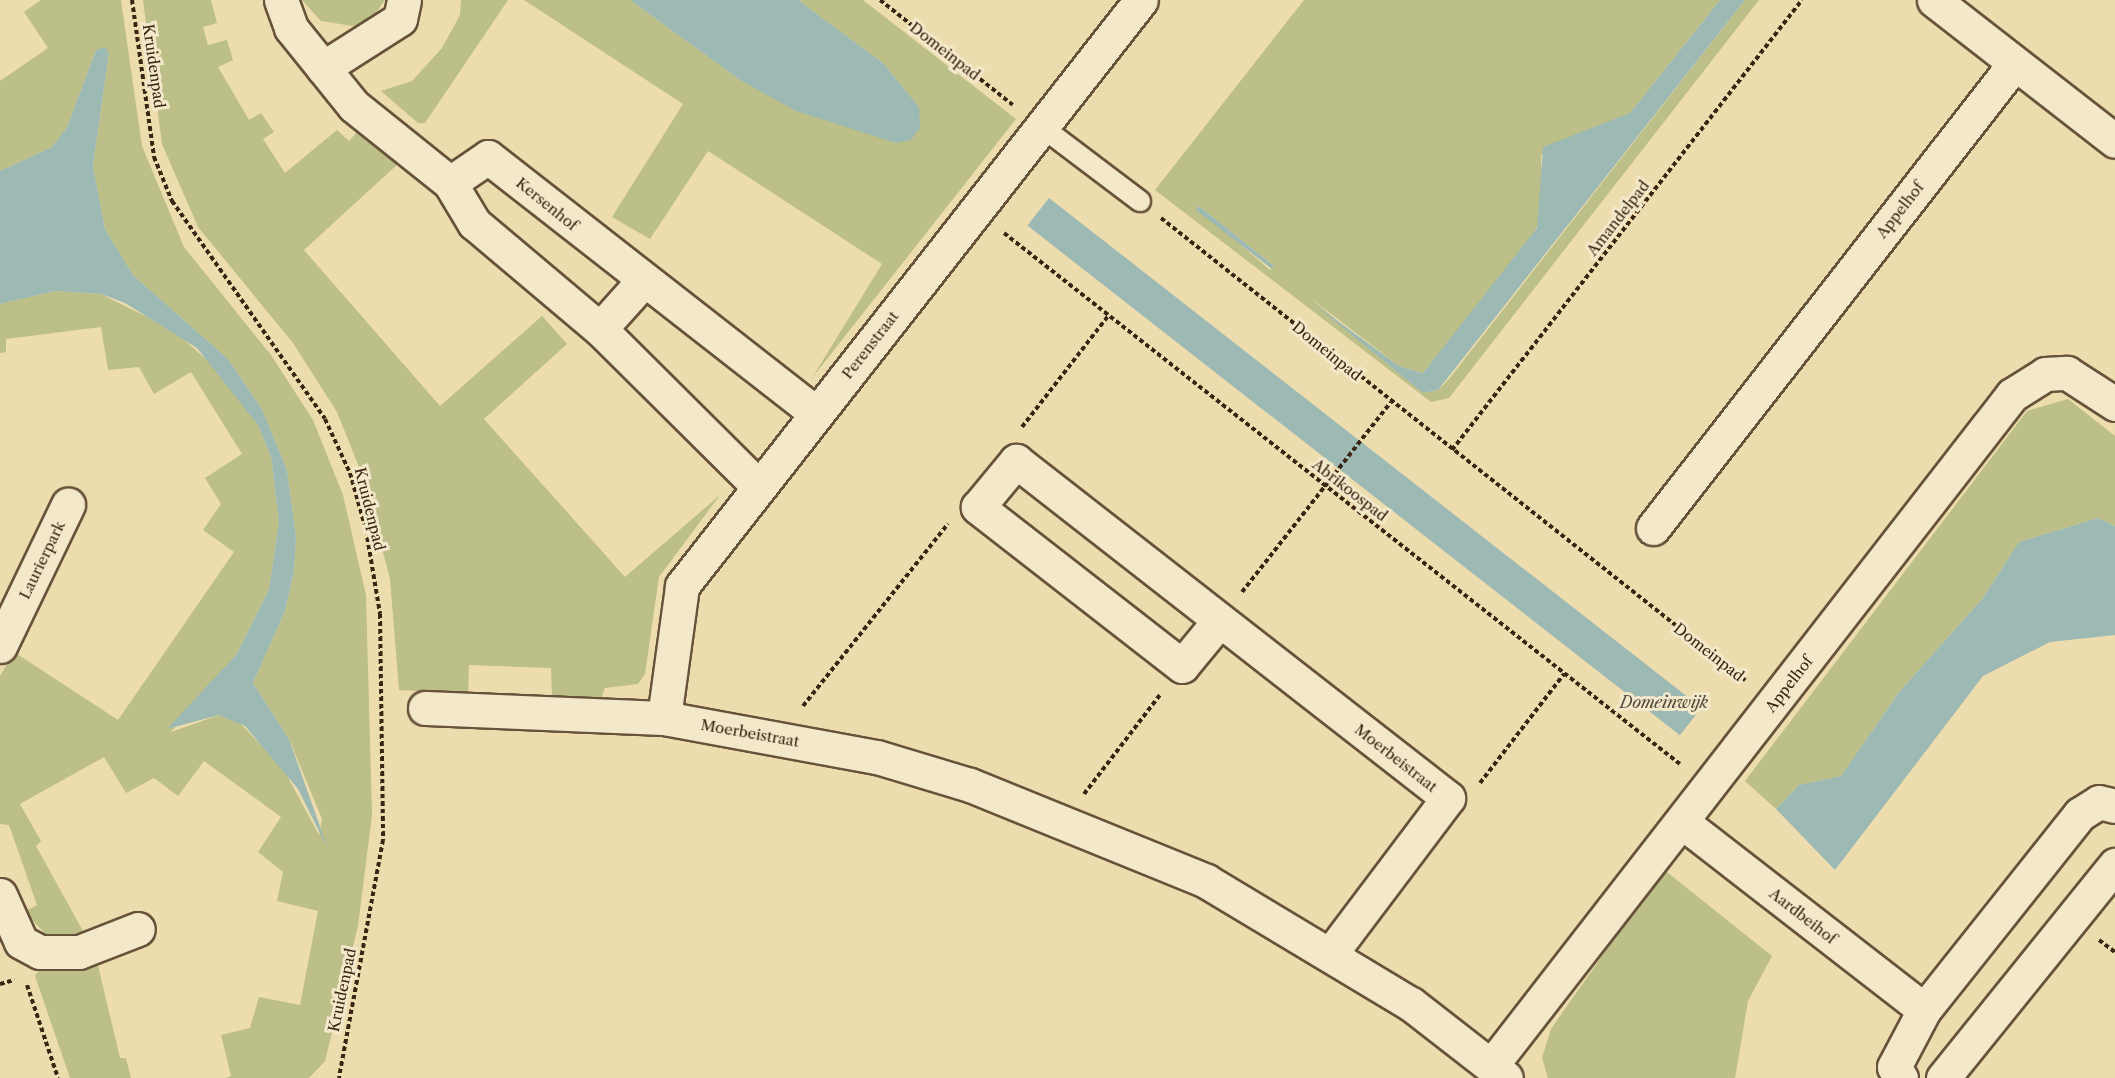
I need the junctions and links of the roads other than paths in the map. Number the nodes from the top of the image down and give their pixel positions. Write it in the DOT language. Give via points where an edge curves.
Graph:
graph roads {
  1 [pos="281,0"];
  2 [pos="404,0"];
  3 [pos="1141,0"];
  4 [pos="1934,0"];
  5 [pos="2015,63"];
  6 [pos="323,68"];
  7 [pos="1042,127"];
  8 [pos="2115,141"];
  9 [pos="450,183"];
  10 [pos="1140,201"];
  11 [pos="643,281"];
  12 [pos="600,329"];
  13 [pos="2115,404"];
  14 [pos="816,412"];
  15 [pos="759,487"];
  16 [pos="68,505"];
  17 [pos="1653,528"];
  18 [pos="1219,621"];
  19 [pos="0,646"];
  20 [pos="425,708"];
  21 [pos="664,718"];
  22 [pos="2115,806"];
  23 [pos="1682,822"];
  24 [pos="2115,865"];
  25 [pos="0,895"];
  26 [pos="138,929"];
  27 [pos="1331,953"];
  28 [pos="1924,1010"];
  29 [pos="1498,1072"];
  30 [pos="1901,1078"];
  31 [pos="1944,1078"];
  1 -- 6 [label="street" via="291,28"];
  2 -- 6 [label="street" via="400,19"];
  3 -- 7 [label="street, Perenstraat"];
  4 -- 5 [label="street"];
  5 -- 8 [label="street"];
  5 -- 17 [label="street, Appelhof"];
  6 -- 9 [label="street" via="354,106"];
  7 -- 10 [label="lane"];
  7 -- 14 [label="street, Perenstraat"];
  9 -- 11 [label="street, Kersenhof" via="488,157"];
  9 -- 12 [label="street" via="474,223"];
  11 -- 12 [label="street"];
  11 -- 14 [label="street, Kersenhof"];
  12 -- 15 [label="street"];
  13 -- 23 [label="street, Appelhof" via="2067,373 2027,382"];
  14 -- 15 [label="street, Perenstraat"];
  15 -- 21 [label="street, Perenstraat" via="682,586"];
  16 -- 19 [label="street, Laurierpark"];
  18 -- 18 [label="street, Moerbeistraat" via="1016,460 978,507 1182,666"];
  18 -- 27 [label="street, Moerbeistraat" via="1448,798"];
  20 -- 21 [label="street, Moerbeistraat"];
  21 -- 27 [label="street, Moerbeistraat" via="877,757 1064,819 1206,881"];
  22 -- 28 [label="street" via="2099,802 2080,814"];
  23 -- 28 [label="street, Aardbeihof"];
  23 -- 29 [label="street, Appelhof"];
  24 -- 31 [label="street"];
  25 -- 26 [label="street" via="13,930 30,949 79,952"];
  27 -- 29 [label="street, Moerbeistraat" via="1411,1004"];
  28 -- 30 [label="street" via="1894,1067"];
}
